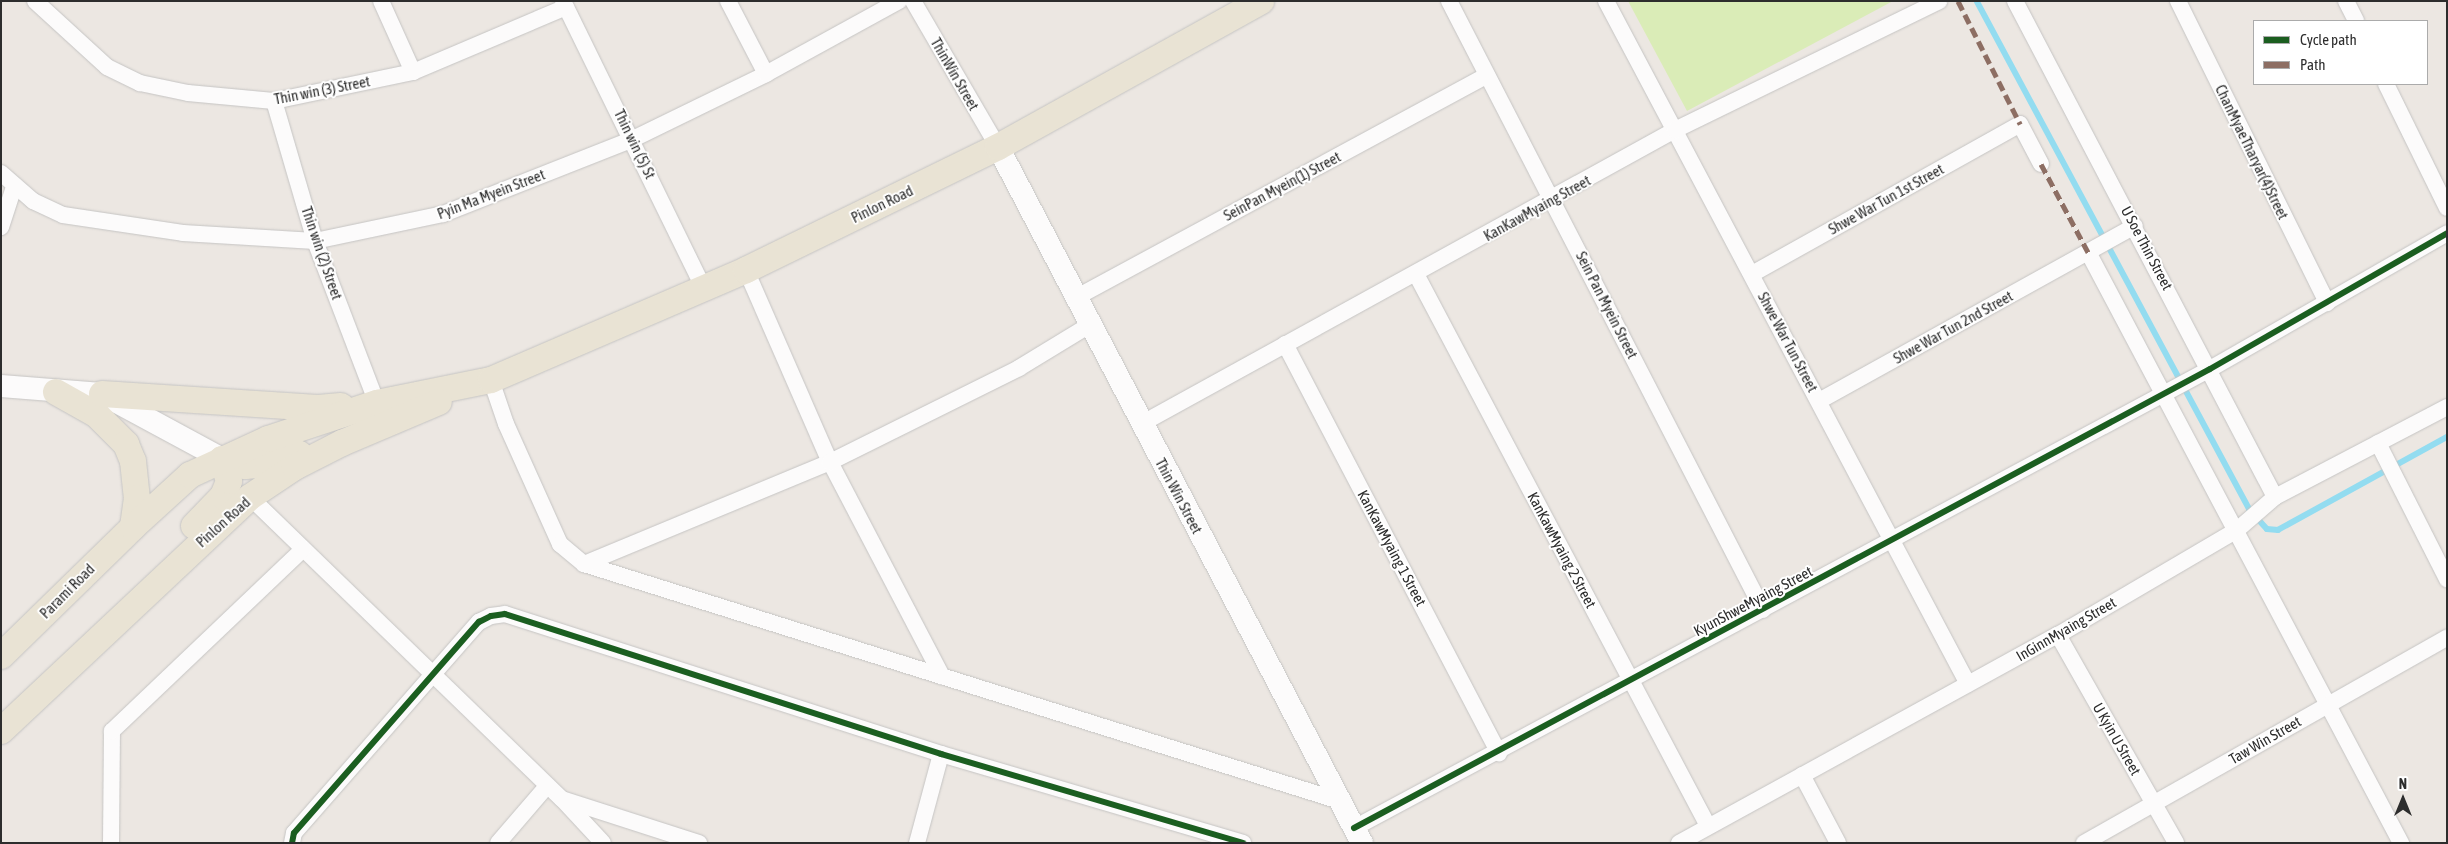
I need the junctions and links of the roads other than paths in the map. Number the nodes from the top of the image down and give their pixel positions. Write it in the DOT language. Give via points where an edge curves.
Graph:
graph roads {
  1 [pos="35,1"];
  2 [pos="381,1"];
  3 [pos="728,1"];
  4 [pos="899,1"];
  5 [pos="912,1"];
  6 [pos="1261,1"];
  7 [pos="1449,1"];
  8 [pos="1606,1"];
  9 [pos="1939,1"];
  10 [pos="2015,1"];
  11 [pos="2178,1"];
  12 [pos="2346,1"];
  13 [pos="564,4"];
  14 [pos="2356,20"];
  15 [pos="412,72"];
  16 [pos="766,74"];
  17 [pos="1487,75"];
  18 [pos="2386,85"];
  19 [pos="274,101"];
  20 [pos="1675,130"];
  21 [pos="633,139"];
  22 [pos="998,147"];
  23 [pos="2041,164"];
  24 [pos="1,173"];
  25 [pos="14,187"];
  26 [pos="1553,200"];
  27 [pos="2447,208"];
  28 [pos="2135,226"];
  29 [pos="1,227"];
  30 [pos="2447,234"];
  31 [pos="315,240"];
  32 [pos="2088,252"];
  33 [pos="746,270"];
  34 [pos="1416,274"];
  35 [pos="1752,274"];
  36 [pos="704,289"];
  37 [pos="1077,297"];
  38 [pos="2327,303"];
  39 [pos="1091,324"];
  40 [pos="1285,344"];
  41 [pos="2210,369"];
  42 [pos="490,380"];
  43 [pos="1,386"];
  44 [pos="56,392"];
  45 [pos="102,394"];
  46 [pos="2164,394"];
  47 [pos="1819,401"];
  48 [pos="377,403"];
  49 [pos="2447,407"];
  50 [pos="1141,424"];
  51 [pos="342,443"];
  52 [pos="2378,443"];
  53 [pos="222,459"];
  54 [pos="830,462"];
  55 [pos="250,497"];
  56 [pos="2275,497"];
  57 [pos="133,527"];
  58 [pos="2237,530"];
  59 [pos="1892,540"];
  60 [pos="303,549"];
  61 [pos="584,564"];
  62 [pos="2447,580"];
  63 [pos="1763,610"];
  64 [pos="2058,635"];
  65 [pos="2447,638"];
  66 [pos="1,656"];
  67 [pos="433,675"];
  68 [pos="942,676"];
  69 [pos="1631,681"];
  70 [pos="1968,684"];
  71 [pos="2326,705"];
  72 [pos="1,719"];
  73 [pos="1,732"];
  74 [pos="1498,753"];
  75 [pos="941,754"];
  76 [pos="1802,775"];
  77 [pos="547,786"];
  78 [pos="562,799"];
  79 [pos="1340,802"];
  80 [pos="2154,803"];
  81 [pos="1708,826"];
  82 [pos="1358,835"];
  83 [pos="111,843"];
  84 [pos="292,843"];
  85 [pos="498,843"];
  86 [pos="603,843"];
  87 [pos="699,843"];
  88 [pos="917,843"];
  89 [pos="1242,843"];
  90 [pos="1679,843"];
  91 [pos="1838,843"];
  92 [pos="2084,843"];
  93 [pos="2176,843"];
  94 [pos="2401,843"];
  1 -- 19 [label="street, Thin win (3) Street" via="107,67 140,83 188,93"];
  2 -- 15 [label="street"];
  3 -- 16 [label="street"];
  4 -- 16 [label="street, Pyin Ma Myein Street"];
  5 -- 22 [label="street, ThinWin Street"];
  6 -- 22 [label="main road, Pinlon Road"];
  7 -- 17 [label="street, Sein Pan Myein Street"];
  8 -- 20 [label="street, Shwe War Tun Street"];
  9 -- 20 [label="street, KanKawMyaing Street"];
  10 -- 28 [label="street, U Soe Thin Street"];
  11 -- 38 [label="street, ChanMyaeTharyar(4)Street"];
  12 -- 14 [label="street"];
  13 -- 15 [label="street, Thin win (3) Street"];
  13 -- 21 [label="street, Thin win (5) St"];
  15 -- 19 [label="street, Thin win (3) Street"];
  16 -- 21 [label="street, Pyin Ma Myein Street"];
  17 -- 26 [label="street, Sein Pan Myein Street"];
  17 -- 37 [label="street, SeinPan Myein(1) Street"];
  18 -- 27 [label="street"];
  19 -- 31 [label="street, Thin win (2) Street"];
  20 -- 26 [label="street, KanKawMyaing Street"];
  20 -- 35 [label="street, Shwe War Tun Street"];
  21 -- 31 [label="street, Pyin Ma Myein Street" via="443,214"];
  21 -- 36 [label="street, Thin win (5) St"];
  22 -- 33 [label="main road, Pinlon Road"];
  22 -- 37 [label="main road, Thin Win Street"];
  23 -- 35 [label="street, Shwe War Tun 1st Street" via="2020,124"];
  24 -- 25 [label="street, Pyin Ma Myein Street"];
  25 -- 29 [label="street"];
  25 -- 31 [label="street, Pyin Ma Myein Street" via="62,216 183,233"];
  26 -- 34 [label="street, KanKawMyaing Street"];
  26 -- 63 [label="street, Sein Pan Myein Street"];
  28 -- 32 [label="street, Shwe War Tun 2nd Street"];
  28 -- 41 [label="street, U Soe Thin Street"];
  30 -- 38 [label="street, KyunShweMyaing Street"];
  31 -- 48 [label="street, Thin win (2) Street"];
  32 -- 46 [label="street"];
  32 -- 47 [label="street, Shwe War Tun 2nd Street"];
  33 -- 36 [label="main road, Pinlon Road"];
  33 -- 54 [label="street"];
  34 -- 40 [label="street, KanKawMyaing Street"];
  34 -- 69 [label="street, KanKawMyaing 2 Street"];
  35 -- 47 [label="street, Shwe War Tun Street"];
  36 -- 42 [label="main road, Pinlon Road"];
  37 -- 39 [label="main road, Thin Win Street"];
  38 -- 41 [label="street, KyunShweMyaing Street"];
  39 -- 50 [label="main road, Thin Win Street"];
  39 -- 54 [label="street" via="1019,368"];
  40 -- 50 [label="street, KanKawMyaing Street"];
  40 -- 74 [label="street, KanKawMyaing 1 Street"];
  41 -- 46 [label="street, KyunShweMyaing Street"];
  41 -- 56 [label="street, U Soe Thin Street"];
  42 -- 48 [label="main road, Pinlon Road"];
  42 -- 51 [label="main road, Pinlon Road"];
  42 -- 61 [label="street" via="506,424 560,544"];
  43 -- 44 [label="main road"];
  44 -- 45 [label="main road"];
  44 -- 57 [label="main road" via="97,415 126,444 133,461 137,498"];
  45 -- 48 [label="main road" via="318,408"];
  45 -- 53 [label="main road"];
  46 -- 58 [label="street"];
  46 -- 59 [label="street, KyunShweMyaing Street"];
  47 -- 59 [label="street, Shwe War Tun Street"];
  48 -- 53 [label="main road, Pinlon Road" via="268,439"];
  49 -- 52 [label="street, InGinnMyaing Street"];
  50 -- 79 [label="main road, Thin Win Street"];
  51 -- 53 [label="main road" via="268,464 244,466"];
  51 -- 55 [label="main road, Pinlon Road" via="296,467"];
  52 -- 56 [label="street, InGinnMyaing Street"];
  52 -- 62 [label="street"];
  53 -- 57 [label="main road, Pinlon Road" via="190,475"];
  53 -- 72 [label="main road" via="229,481 223,496 40,671"];
  54 -- 61 [label="street"];
  54 -- 68 [label="street"];
  55 -- 60 [label="street"];
  55 -- 73 [label="main road, Pinlon Road"];
  56 -- 58 [label="street, InGinnMyaing Street"];
  57 -- 66 [label="main road, Parami Road"];
  58 -- 64 [label="street, InGinnMyaing Street"];
  58 -- 71 [label="street"];
  59 -- 63 [label="street, KyunShweMyaing Street"];
  59 -- 70 [label="street, Shwe War Tun Street"];
  60 -- 67 [label="street"];
  60 -- 83 [label="street" via="112,731"];
  61 -- 68 [label="street"];
  63 -- 69 [label="street, KyunShweMyaing Street"];
  64 -- 70 [label="street, InGinnMyaing Street"];
  64 -- 80 [label="street, U Kyin U Street"];
  65 -- 71 [label="street, Taw Win Street"];
  67 -- 75 [label="street" via="479,622 505,614"];
  67 -- 77 [label="street"];
  67 -- 84 [label="street" via="294,833"];
  68 -- 79 [label="street"];
  69 -- 74 [label="street, KyunShweMyaing Street"];
  69 -- 81 [label="street, KanKawMyaing 2 Street"];
  70 -- 76 [label="street, InGinnMyaing Street"];
  71 -- 80 [label="street, Taw Win Street"];
  71 -- 94 [label="street"];
  74 -- 82 [label="street, KyunShweMyaing Street"];
  75 -- 88 [label="street"];
  75 -- 89 [label="street"];
  76 -- 81 [label="street, InGinnMyaing Street"];
  76 -- 91 [label="street"];
  77 -- 78 [label="street"];
  77 -- 85 [label="street"];
  78 -- 86 [label="street"];
  78 -- 87 [label="street"];
  79 -- 82 [label="main road, Thin Win Street"];
  80 -- 92 [label="street, Taw Win Street"];
  80 -- 93 [label="street, U Kyin U Street"];
  81 -- 90 [label="street, InGinnMyaing Street"];
}
